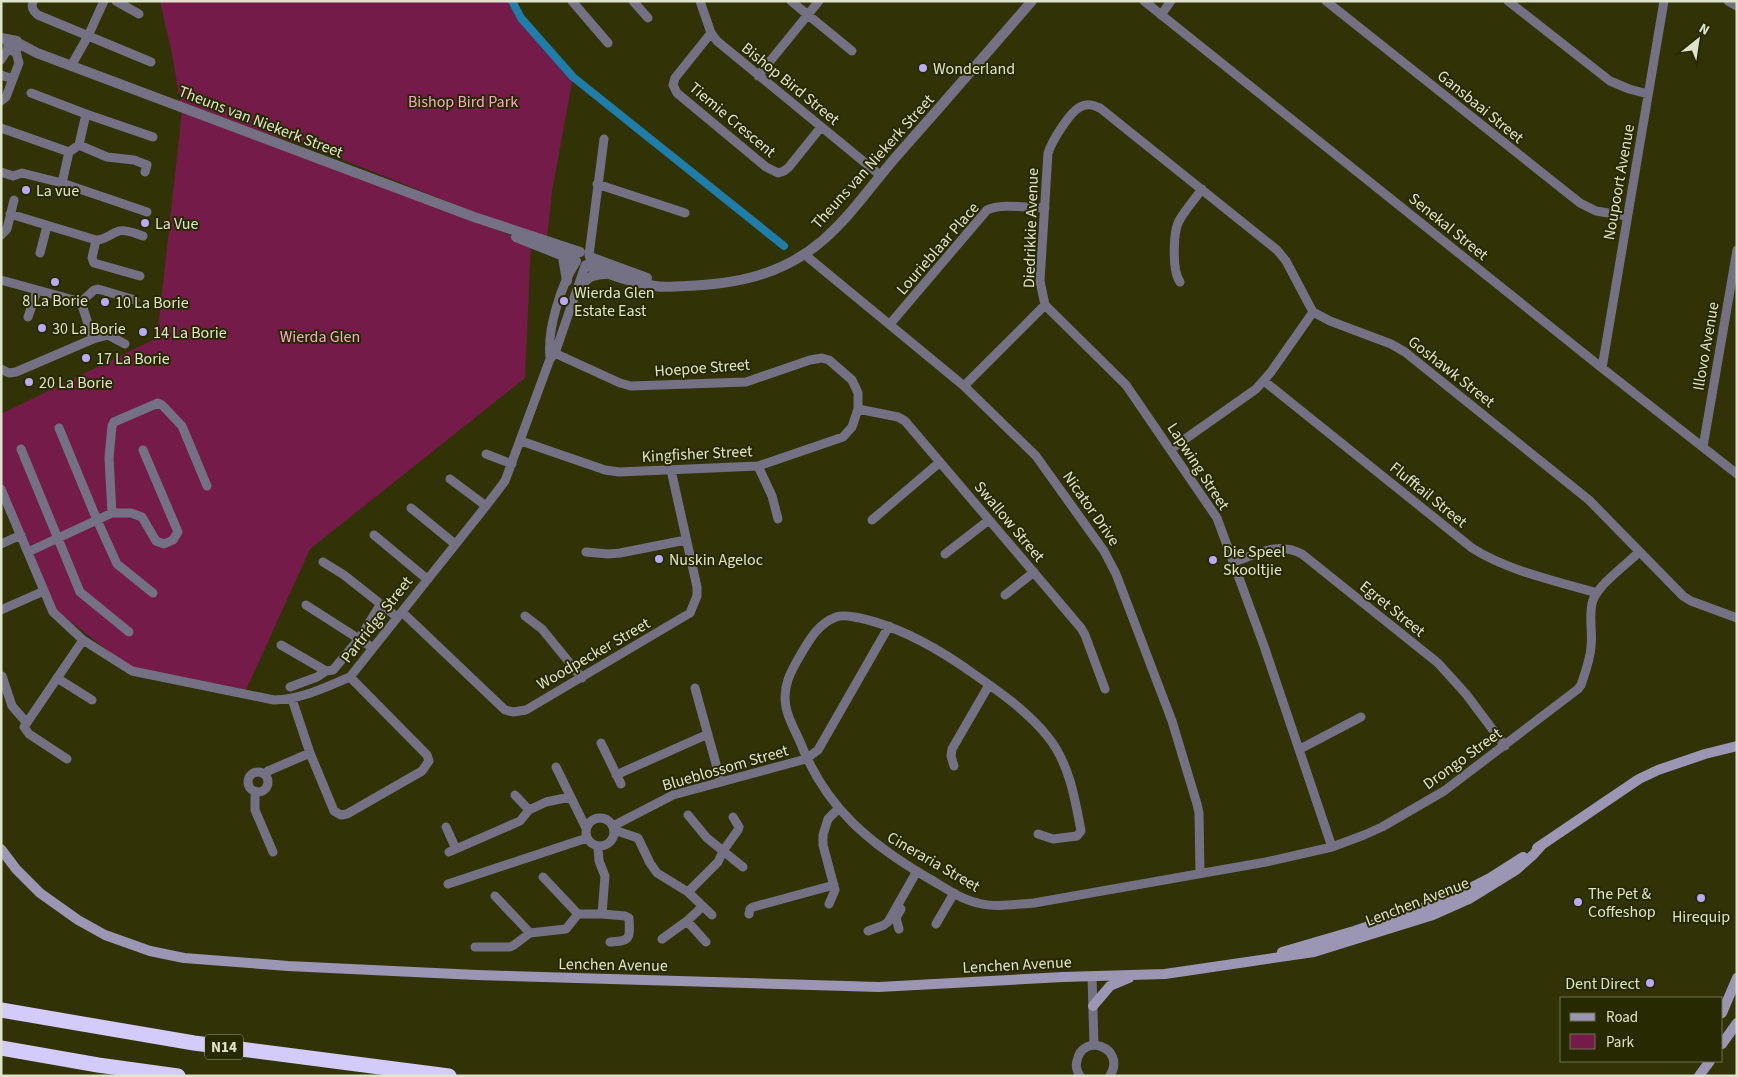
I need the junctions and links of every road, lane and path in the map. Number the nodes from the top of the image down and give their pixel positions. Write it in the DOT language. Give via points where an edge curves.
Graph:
graph roads {
  1 [pos="33,1"];
  2 [pos="104,1"];
  3 [pos="116,1"];
  4 [pos="572,1"];
  5 [pos="633,1"];
  6 [pos="700,1"];
  7 [pos="791,1"];
  8 [pos="818,1"];
  9 [pos="1032,1"];
  10 [pos="1144,1"];
  11 [pos="1172,1"];
  12 [pos="1326,1"];
  13 [pos="1508,1"];
  14 [pos="1664,1"];
  15 [pos="1728,1"];
  16 [pos="1737,6"];
  17 [pos="139,14"];
  18 [pos="807,15"];
  19 [pos="1161,15"];
  20 [pos="648,18"];
  21 [pos="711,33"];
  22 [pos="88,36"];
  23 [pos="608,42"];
  24 [pos="11,45"];
  25 [pos="852,51"];
  26 [pos="1,60"];
  27 [pos="151,62"];
  28 [pos="71,66"];
  29 [pos="758,76"];
  30 [pos="8,77"];
  31 [pos="31,93"];
  32 [pos="1648,94"];
  33 [pos="1,99"];
  34 [pos="86,114"];
  35 [pos="821,127"];
  36 [pos="1,128"];
  37 [pos="153,137"];
  38 [pos="604,139"];
  39 [pos="79,145"];
  40 [pos="69,152"];
  41 [pos="1,172"];
  42 [pos="145,172"];
  43 [pos="880,175"];
  44 [pos="62,183"];
  45 [pos="597,184"];
  46 [pos="1202,189"];
  47 [pos="14,200"];
  48 [pos="1045,208"];
  49 [pos="146,212"];
  50 [pos="685,213"];
  51 [pos="10,214"];
  52 [pos="1627,216"];
  53 [pos="474,217"];
  54 [pos="47,226"];
  55 [pos="1,235"];
  56 [pos="143,236"];
  57 [pos="96,240"];
  58 [pos="1737,250"];
  59 [pos="40,253"];
  60 [pos="804,254"];
  61 [pos="563,257"];
  62 [pos="583,259"];
  63 [pos="611,274"];
  64 [pos="140,276"];
  65 [pos="1,280"];
  66 [pos="1180,282"];
  67 [pos="565,284"];
  68 [pos="670,286"];
  69 [pos="577,290"];
  70 [pos="37,291"];
  71 [pos="135,300"];
  72 [pos="80,302"];
  73 [pos="1044,305"];
  74 [pos="1313,312"];
  75 [pos="28,317"];
  76 [pos="890,324"];
  77 [pos="93,339"];
  78 [pos="125,344"];
  79 [pos="552,354"];
  80 [pos="1602,368"];
  81 [pos="1,369"];
  82 [pos="1264,380"];
  83 [pos="964,386"];
  84 [pos="858,409"];
  85 [pos="59,428"];
  86 [pos="521,441"];
  87 [pos="21,448"];
  88 [pos="1704,448"];
  89 [pos="1171,449"];
  90 [pos="143,450"];
  91 [pos="486,454"];
  92 [pos="940,462"];
  93 [pos="512,464"];
  94 [pos="758,466"];
  95 [pos="672,470"];
  96 [pos="1737,474"];
  97 [pos="450,479"];
  98 [pos="207,486"];
  99 [pos="1,489"];
  100 [pos="486,506"];
  101 [pos="411,508"];
  102 [pos="112,513"];
  103 [pos="778,519"];
  104 [pos="97,520"];
  105 [pos="872,520"];
  106 [pos="989,520"];
  107 [pos="21,535"];
  108 [pos="374,535"];
  109 [pos="58,539"];
  110 [pos="686,540"];
  111 [pos="1,544"];
  112 [pos="454,544"];
  113 [pos="28,552"];
  114 [pos="586,552"];
  115 [pos="1639,552"];
  116 [pos="945,554"];
  117 [pos="323,562"];
  118 [pos="1234,562"];
  119 [pos="1034,572"];
  120 [pos="427,579"];
  121 [pos="44,591"];
  122 [pos="153,592"];
  123 [pos="1597,594"];
  124 [pos="1005,596"];
  125 [pos="380,605"];
  126 [pos="306,606"];
  127 [pos="1,610"];
  128 [pos="399,615"];
  129 [pos="525,616"];
  130 [pos="1737,618"];
  131 [pos="890,626"];
  132 [pos="129,632"];
  133 [pos="359,639"];
  134 [pos="83,640"];
  135 [pos="281,645"];
  136 [pos="373,648"];
  137 [pos="326,671"];
  138 [pos="2,676"];
  139 [pos="350,677"];
  140 [pos="57,678"];
  141 [pos="582,678"];
  142 [pos="989,685"];
  143 [pos="290,687"];
  144 [pos="695,688"];
  145 [pos="1105,688"];
  146 [pos="292,699"];
  147 [pos="92,700"];
  148 [pos="1361,717"];
  149 [pos="27,723"];
  150 [pos="708,734"];
  151 [pos="601,743"];
  152 [pos="801,745"];
  153 [pos="1505,746"];
  154 [pos="1737,748"];
  155 [pos="1300,749"];
  156 [pos="818,750"];
  157 [pos="310,753"];
  158 [pos="67,759"];
  159 [pos="806,759"];
  160 [pos="954,766"];
  161 [pos="556,768"];
  162 [pos="265,775"];
  163 [pos="616,775"];
  164 [pos="721,782"];
  165 [pos="620,784"];
  166 [pos="255,791"];
  167 [pos="514,795"];
  168 [pos="570,797"];
  169 [pos="838,809"];
  170 [pos="529,810"];
  171 [pos="688,815"];
  172 [pos="732,816"];
  173 [pos="446,827"];
  174 [pos="586,828"];
  175 [pos="613,828"];
  176 [pos="1038,834"];
  177 [pos="587,838"];
  178 [pos="598,846"];
  179 [pos="1332,846"];
  180 [pos="1,849"];
  181 [pos="723,851"];
  182 [pos="273,852"];
  183 [pos="743,867"];
  184 [pos="918,872"];
  185 [pos="1200,873"];
  186 [pos="543,876"];
  187 [pos="448,884"];
  188 [pos="834,885"];
  189 [pos="688,892"];
  190 [pos="954,893"];
  191 [pos="495,896"];
  192 [pos="829,904"];
  193 [pos="702,907"];
  194 [pos="578,914"];
  195 [pos="602,914"];
  196 [pos="749,914"];
  197 [pos="712,915"];
  198 [pos="687,921"];
  199 [pos="936,924"];
  200 [pos="899,929"];
  201 [pos="868,931"];
  202 [pos="530,933"];
  203 [pos="662,939"];
  204 [pos="610,942"];
  205 [pos="706,942"];
  206 [pos="475,947"];
  207 [pos="1092,976"];
  208 [pos="1134,976"];
  209 [pos="1737,978"];
  210 [pos="1093,1006"];
  211 [pos="1,1010"];
  212 [pos="1723,1011"];
  213 [pos="1737,1024"];
  214 [pos="1723,1043"];
  215 [pos="1094,1045"];
  216 [pos="1,1048"];
  217 [pos="1701,1062"];
  218 [pos="1709,1062"];
  219 [pos="178,1076"];
  220 [pos="449,1076"];
  221 [pos="1080,1076"];
  222 [pos="1110,1076"];
  223 [pos="1694,1076"];
  224 [pos="1699,1076"];
  1 -- 22 [label="street" via="32,8 38,15"];
  2 -- 22 [label="street"];
  3 -- 17 [label="street"];
  4 -- 23 [label="street"];
  5 -- 20 [label="street"];
  6 -- 21 [label="street, Bishop Bird Street"];
  7 -- 18 [label="street"];
  8 -- 18 [label="street"];
  9 -- 43 [label="street, Theuns van Niekerk Street"];
  10 -- 19 [label="street, Senekal Street"];
  11 -- 19 [label="street"];
  12 -- 52 [label="street, Gansbaai Street" via="1580,203 1596,211"];
  13 -- 32 [label="street" via="1610,81"];
  14 -- 32 [label="street, Noupoort Avenue"];
  15 -- 16 [label="street"];
  18 -- 25 [label="street"];
  18 -- 29 [label="street"];
  19 -- 80 [label="street, Senekal Street"];
  21 -- 29 [label="street, Bishop Bird Street"];
  21 -- 35 [label="street, Tiemie Crescent" via="674,78 677,93 766,167 778,173 789,167"];
  22 -- 27 [label="street"];
  22 -- 28 [label="street"];
  24 -- 26 [label="street"];
  24 -- 28 [label="street, Theuns van Niekerk Street"];
  24 -- 30 [label="street"];
  28 -- 53 [label="street, Theuns van Niekerk Street"];
  29 -- 35 [label="street, Bishop Bird Street"];
  30 -- 33 [label="street"];
  31 -- 34 [label="street"];
  32 -- 52 [label="street, Noupoort Avenue"];
  34 -- 37 [label="street"];
  34 -- 39 [label="street"];
  35 -- 43 [label="street, Bishop Bird Street"];
  36 -- 40 [label="street"];
  38 -- 45 [label="street"];
  39 -- 40 [label="street"];
  39 -- 42 [label="street" via="107,157 147,165"];
  40 -- 44 [label="street"];
  41 -- 44 [label="street" via="13,176 22,173"];
  43 -- 60 [label="street, Theuns van Niekerk Street" via="838,226"];
  44 -- 49 [label="street"];
  45 -- 50 [label="street"];
  45 -- 62 [label="street" via="590,236"];
  46 -- 48 [label="street, Diedrikkie Avenue" via="1100,108 1086,104 1079,107 1049,148"];
  46 -- 66 [label="street" via="1176,228 1174,267"];
  46 -- 74 [label="street" via="1282,255"];
  47 -- 51 [label="street"];
  48 -- 73 [label="street, Diedrikkie Avenue" via="1040,281"];
  48 -- 76 [label="street, Lourieblaar Place" via="1000,207 987,210"];
  51 -- 54 [label="street"];
  51 -- 55 [label="street" via="7,229"];
  52 -- 80 [label="street, Noupoort Avenue"];
  53 -- 61 [label="street, Theuns van Niekerk Street"];
  53 -- 62 [label="street, Theuns van Niekerk Street"];
  54 -- 57 [label="street"];
  54 -- 59 [label="street"];
  56 -- 57 [label="street" via="119,231"];
  57 -- 64 [label="street" via="94,263"];
  58 -- 88 [label="street, Illovo Avenue"];
  60 -- 68 [label="street, Theuns van Niekerk Street" via="775,271 750,278 713,285"];
  60 -- 76 [label="street, Nicator Drive"];
  61 -- 62 [label="street, Theuns van Niekerk Street"];
  61 -- 67 [label="street"];
  62 -- 63 [label="street, Theuns van Niekerk Street"];
  62 -- 67 [label="street, Partridge Street"];
  62 -- 68 [label="street, Theuns van Niekerk Street"];
  62 -- 69 [label="street, Partridge Street"];
  63 -- 68 [label="street, Theuns van Niekerk Street" via="647,285"];
  63 -- 69 [label="street" via="592,276"];
  65 -- 70 [label="street"];
  67 -- 69 [label="street"];
  67 -- 79 [label="street, Partridge Street" via="554,315"];
  69 -- 79 [label="street, Partridge Street"];
  70 -- 72 [label="street"];
  70 -- 75 [label="street"];
  71 -- 72 [label="street" via="98,289"];
  72 -- 77 [label="street"];
  73 -- 83 [label="street, Diedrikkie Avenue"];
  73 -- 89 [label="street, Lapwing Street" via="1126,385"];
  74 -- 82 [label="street"];
  74 -- 115 [label="street, Goshawk Street" via="1405,352 1575,488"];
  76 -- 83 [label="street, Nicator Drive"];
  77 -- 78 [label="street" via="108,335"];
  77 -- 81 [label="street" via="16,372"];
  79 -- 84 [label="street, Hoepoe Street" via="631,386 746,382 822,358 829,360 856,385"];
  79 -- 86 [label="street, Partridge Street"];
  80 -- 88 [label="street, Senekal Street"];
  82 -- 89 [label="street"];
  82 -- 123 [label="street, Flufftail Street" via="1484,556"];
  83 -- 185 [label="street, Nicator Drive" via="1036,456 1104,551 1116,574 1172,721 1195,796 1199,813"];
  84 -- 92 [label="street, Swallow Street" via="902,418"];
  84 -- 94 [label="street, Kingfisher Street" via="852,427 844,437"];
  85 -- 104 [label="street"];
  86 -- 93 [label="street, Partridge Street"];
  86 -- 95 [label="street, Kingfisher Street" via="605,470"];
  87 -- 109 [label="street"];
  88 -- 96 [label="street, Senekal Street"];
  89 -- 118 [label="street, Lapwing Street" via="1213,511"];
  90 -- 102 [label="street" via="177,535 170,542 158,542 142,517 131,513"];
  91 -- 93 [label="street"];
  92 -- 105 [label="street"];
  92 -- 106 [label="street, Swallow Street"];
  93 -- 100 [label="street, Partridge Street"];
  94 -- 95 [label="street, Kingfisher Street"];
  94 -- 103 [label="street" via="772,496"];
  95 -- 110 [label="street, Woodpecker Street"];
  97 -- 100 [label="street"];
  98 -- 102 [label="street" via="182,426 158,403 114,422 112,426 109,458"];
  99 -- 107 [label="street, Partridge Street"];
  100 -- 112 [label="street, Partridge Street"];
  101 -- 112 [label="street"];
  102 -- 104 [label="street"];
  104 -- 109 [label="street"];
  104 -- 122 [label="street" via="117,564"];
  106 -- 116 [label="street"];
  106 -- 119 [label="street, Swallow Street"];
  107 -- 111 [label="street"];
  107 -- 113 [label="street, Partridge Street"];
  108 -- 120 [label="street"];
  109 -- 113 [label="street"];
  109 -- 132 [label="street" via="82,594"];
  110 -- 114 [label="street" via="620,553"];
  110 -- 141 [label="street, Woodpecker Street" via="697,587 690,613"];
  112 -- 120 [label="street, Partridge Street"];
  113 -- 121 [label="street, Partridge Street"];
  115 -- 123 [label="street"];
  115 -- 130 [label="street, Goshawk Street" via="1683,596"];
  117 -- 125 [label="street, Woodpecker Street"];
  118 -- 153 [label="street, Egret Street" via="1279,548 1302,554 1438,663"];
  118 -- 155 [label="street, Lapwing Street"];
  119 -- 124 [label="street"];
  119 -- 145 [label="street, Swallow Street" via="1081,628"];
  120 -- 128 [label="street, Partridge Street"];
  121 -- 127 [label="street"];
  121 -- 134 [label="street, Partridge Street" via="56,616"];
  123 -- 153 [label="street, Drongo Street" via="1592,608 1590,654 1580,685"];
  125 -- 128 [label="street, Woodpecker Street"];
  125 -- 133 [label="street"];
  126 -- 133 [label="street"];
  128 -- 136 [label="street, Partridge Street"];
  128 -- 141 [label="street, Woodpecker Street" via="505,710 526,710"];
  129 -- 141 [label="street" via="542,629"];
  131 -- 142 [label="street, Cineraria Street" via="941,652"];
  131 -- 152 [label="street, Cineraria Street" via="848,616 837,617 813,634 785,685 786,709"];
  131 -- 156 [label="street, Blueblossom Street"];
  133 -- 136 [label="street"];
  133 -- 137 [label="street" via="332,670"];
  134 -- 140 [label="street"];
  134 -- 146 [label="street, Partridge Street" via="136,673 274,700"];
  135 -- 137 [label="street"];
  136 -- 139 [label="street, Partridge Street"];
  137 -- 143 [label="street"];
  138 -- 149 [label="street" via="12,706"];
  139 -- 146 [label="street, Partridge Street"];
  139 -- 157 [label="street" via="427,755 428,764 414,776 341,815 334,810"];
  140 -- 147 [label="street"];
  140 -- 149 [label="street"];
  142 -- 160 [label="street" via="952,749"];
  142 -- 176 [label="street, Cineraria Street" via="1026,714 1049,738 1071,784 1081,834 1056,839"];
  144 -- 150 [label="street"];
  146 -- 157 [label="street"];
  148 -- 155 [label="street"];
  149 -- 158 [label="street" via="24,727 27,732"];
  150 -- 163 [label="street"];
  150 -- 164 [label="street"];
  151 -- 163 [label="street"];
  152 -- 156 [label="street, Blueblossom Street"];
  152 -- 159 [label="street, Cineraria Street"];
  153 -- 179 [label="street, Drongo Street" via="1444,792 1415,809 1382,827"];
  154 -- 208 [label="main road, Lenchen Avenue" via="1678,762 1639,779 1541,846 1484,892 1433,915 1314,952"];
  155 -- 179 [label="street, Lapwing Street"];
  156 -- 159 [label="street, Blueblossom Street"];
  157 -- 162 [label="street"];
  159 -- 164 [label="street, Blueblossom Street"];
  159 -- 169 [label="street, Cineraria Street"];
  161 -- 168 [label="street"];
  162 -- 166 [label="street" via="266,787"];
  162 -- 166 [label="street" via="258,772 249,777 250,787"];
  163 -- 165 [label="street"];
  164 -- 175 [label="street, Blueblossom Street" via="673,795"];
  166 -- 182 [label="street" via="255,810"];
  167 -- 170 [label="street"];
  168 -- 170 [label="street"];
  168 -- 174 [label="street"];
  169 -- 184 [label="street, Cineraria Street" via="875,844"];
  169 -- 188 [label="street" via="828,819 823,835"];
  170 -- 173 [label="street" via="520,821 453,850"];
  171 -- 181 [label="street"];
  172 -- 181 [label="street" via="739,829"];
  174 -- 175 [label="street" via="596,818 606,819"];
  174 -- 177 [label="street"];
  175 -- 178 [label="street, Blueblossom Street" via="614,835 608,844"];
  175 -- 189 [label="street" via="638,838 656,873"];
  177 -- 178 [label="street"];
  177 -- 187 [label="street"];
  178 -- 195 [label="street" via="598,861 605,876"];
  179 -- 185 [label="street, Drongo Street"];
  180 -- 207 [label="main road, Lenchen Avenue" via="40,893 78,920 105,935 150,951 184,958 477,975 870,987"];
  181 -- 183 [label="street"];
  181 -- 189 [label="street" via="718,862"];
  184 -- 190 [label="street, Cineraria Street"];
  184 -- 200 [label="street" via="896,918"];
  184 -- 201 [label="street" via="888,922"];
  185 -- 190 [label="street, Cineraria Street" via="1034,903 978,904"];
  186 -- 194 [label="street"];
  188 -- 192 [label="street" via="835,892"];
  188 -- 196 [label="street" via="753,907"];
  189 -- 193 [label="street"];
  190 -- 199 [label="street"];
  191 -- 202 [label="street"];
  193 -- 197 [label="street"];
  193 -- 198 [label="street"];
  194 -- 195 [label="street"];
  194 -- 202 [label="street" via="566,929"];
  195 -- 204 [label="street" via="629,918 628,939"];
  198 -- 203 [label="street"];
  198 -- 205 [label="street"];
  202 -- 206 [label="street" via="513,946"];
  207 -- 208 [label="main road, Lenchen Avenue"];
  207 -- 210 [label="street"];
  208 -- 210 [label="main road" via="1110,986"];
  209 -- 212 [label="main road"];
  210 -- 215 [label="street"];
  211 -- 220 [label="highway, N14" via="194,1043"];
  213 -- 214 [label="main road"];
  215 -- 221 [label="street" via="1081,1051 1077,1058"];
  215 -- 222 [label="street" via="1102,1046 1112,1056 1114,1063"];
  216 -- 219 [label="highway"];
  217 -- 223 [label="main road"];
  218 -- 224 [label="main road"];
}
